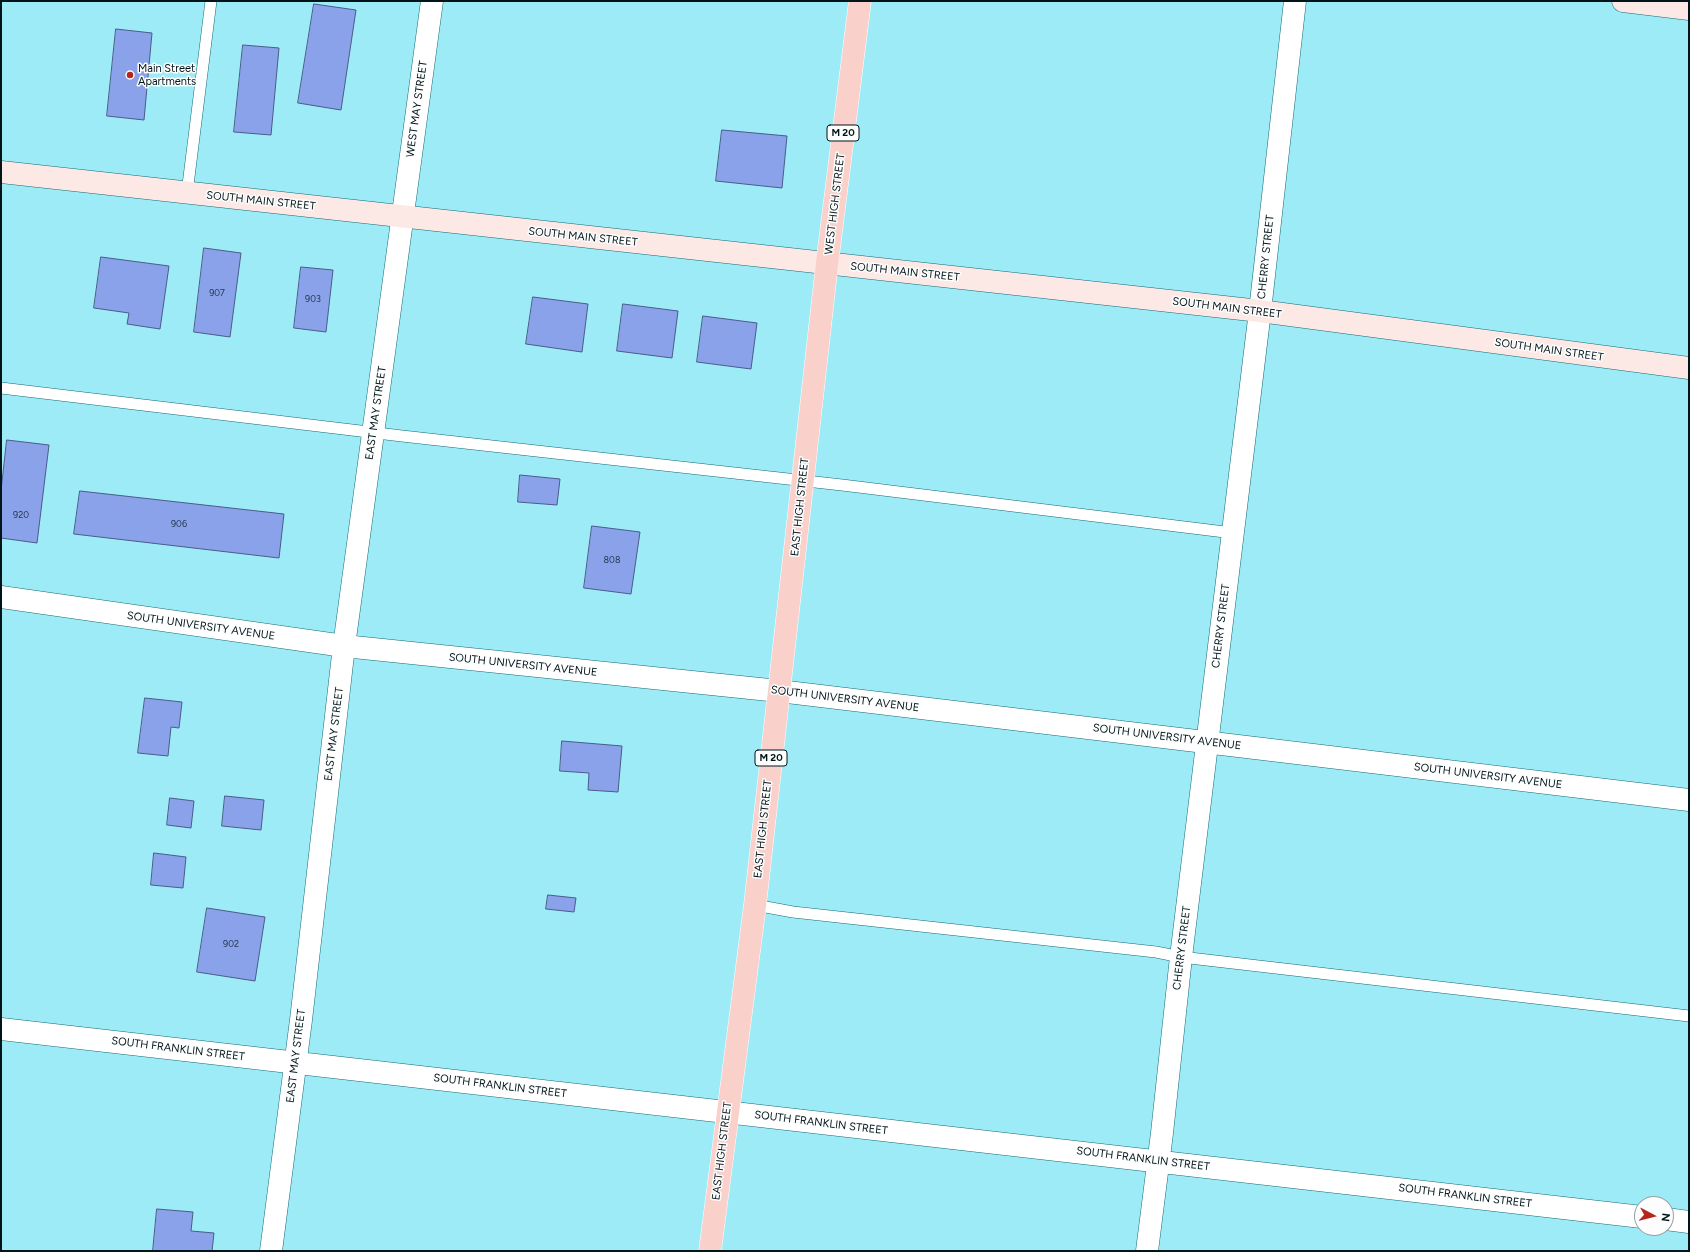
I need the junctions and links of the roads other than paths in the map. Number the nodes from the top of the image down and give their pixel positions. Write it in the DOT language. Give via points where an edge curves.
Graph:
graph roads {
  1 [pos="211,1"];
  2 [pos="432,1"];
  3 [pos="860,1"];
  4 [pos="1295,1"];
  5 [pos="1623,1"];
  6 [pos="1689,10"];
  7 [pos="1,172"];
  8 [pos="188,193"];
  9 [pos="403,217"];
  10 [pos="827,264"];
  11 [pos="1260,311"];
  12 [pos="1689,368"];
  13 [pos="1,388"];
  14 [pos="374,432"];
  15 [pos="803,480"];
  16 [pos="1233,533"];
  17 [pos="1,598"];
  18 [pos="344,646"];
  19 [pos="779,691"];
  20 [pos="1206,742"];
  21 [pos="1689,800"];
  22 [pos="755,905"];
  23 [pos="1180,957"];
  24 [pos="1689,1016"];
  25 [pos="1,1029"];
  26 [pos="296,1062"];
  27 [pos="727,1112"];
  28 [pos="1158,1161"];
  29 [pos="1634,1216"];
  30 [pos="1674,1220"];
  31 [pos="1689,1222"];
  32 [pos="270,1251"];
  33 [pos="710,1251"];
  34 [pos="1147,1251"];
  1 -- 8 [label="lane"];
  2 -- 9 [label="street, WEST MAY STREET"];
  3 -- 10 [label="main road, WEST HIGH STREET / M 20"];
  4 -- 11 [label="street, CHERRY STREET"];
  5 -- 6 [label="street"];
  7 -- 8 [label="street, SOUTH MAIN STREET"];
  8 -- 9 [label="street, SOUTH MAIN STREET"];
  9 -- 10 [label="street, SOUTH MAIN STREET"];
  9 -- 14 [label="street, EAST MAY STREET"];
  10 -- 11 [label="street, SOUTH MAIN STREET"];
  10 -- 15 [label="main road, EAST HIGH STREET / M 20"];
  11 -- 12 [label="street, SOUTH MAIN STREET"];
  11 -- 16 [label="street, CHERRY STREET"];
  13 -- 14 [label="lane"];
  14 -- 15 [label="lane"];
  14 -- 18 [label="street, EAST MAY STREET"];
  15 -- 16 [label="lane"];
  15 -- 19 [label="main road, EAST HIGH STREET / M 20"];
  16 -- 20 [label="street, CHERRY STREET"];
  17 -- 18 [label="street, SOUTH UNIVERSITY AVENUE"];
  18 -- 19 [label="street, SOUTH UNIVERSITY AVENUE"];
  18 -- 26 [label="street, EAST MAY STREET"];
  19 -- 20 [label="street, SOUTH UNIVERSITY AVENUE"];
  19 -- 22 [label="main road, EAST HIGH STREET / M 20"];
  20 -- 21 [label="street, SOUTH UNIVERSITY AVENUE"];
  20 -- 23 [label="street, CHERRY STREET"];
  22 -- 23 [label="lane" via="793,912 1156,952"];
  22 -- 27 [label="main road, EAST HIGH STREET / M 20"];
  23 -- 24 [label="lane"];
  23 -- 28 [label="street, CHERRY STREET"];
  25 -- 26 [label="street, SOUTH FRANKLIN STREET"];
  26 -- 27 [label="street, SOUTH FRANKLIN STREET"];
  26 -- 32 [label="street, EAST MAY STREET"];
  27 -- 28 [label="street, SOUTH FRANKLIN STREET"];
  27 -- 33 [label="main road, EAST HIGH STREET / M 20"];
  28 -- 29 [label="street, SOUTH FRANKLIN STREET"];
  28 -- 34 [label="street, CHERRY STREET"];
  30 -- 31 [label="street"];
}
